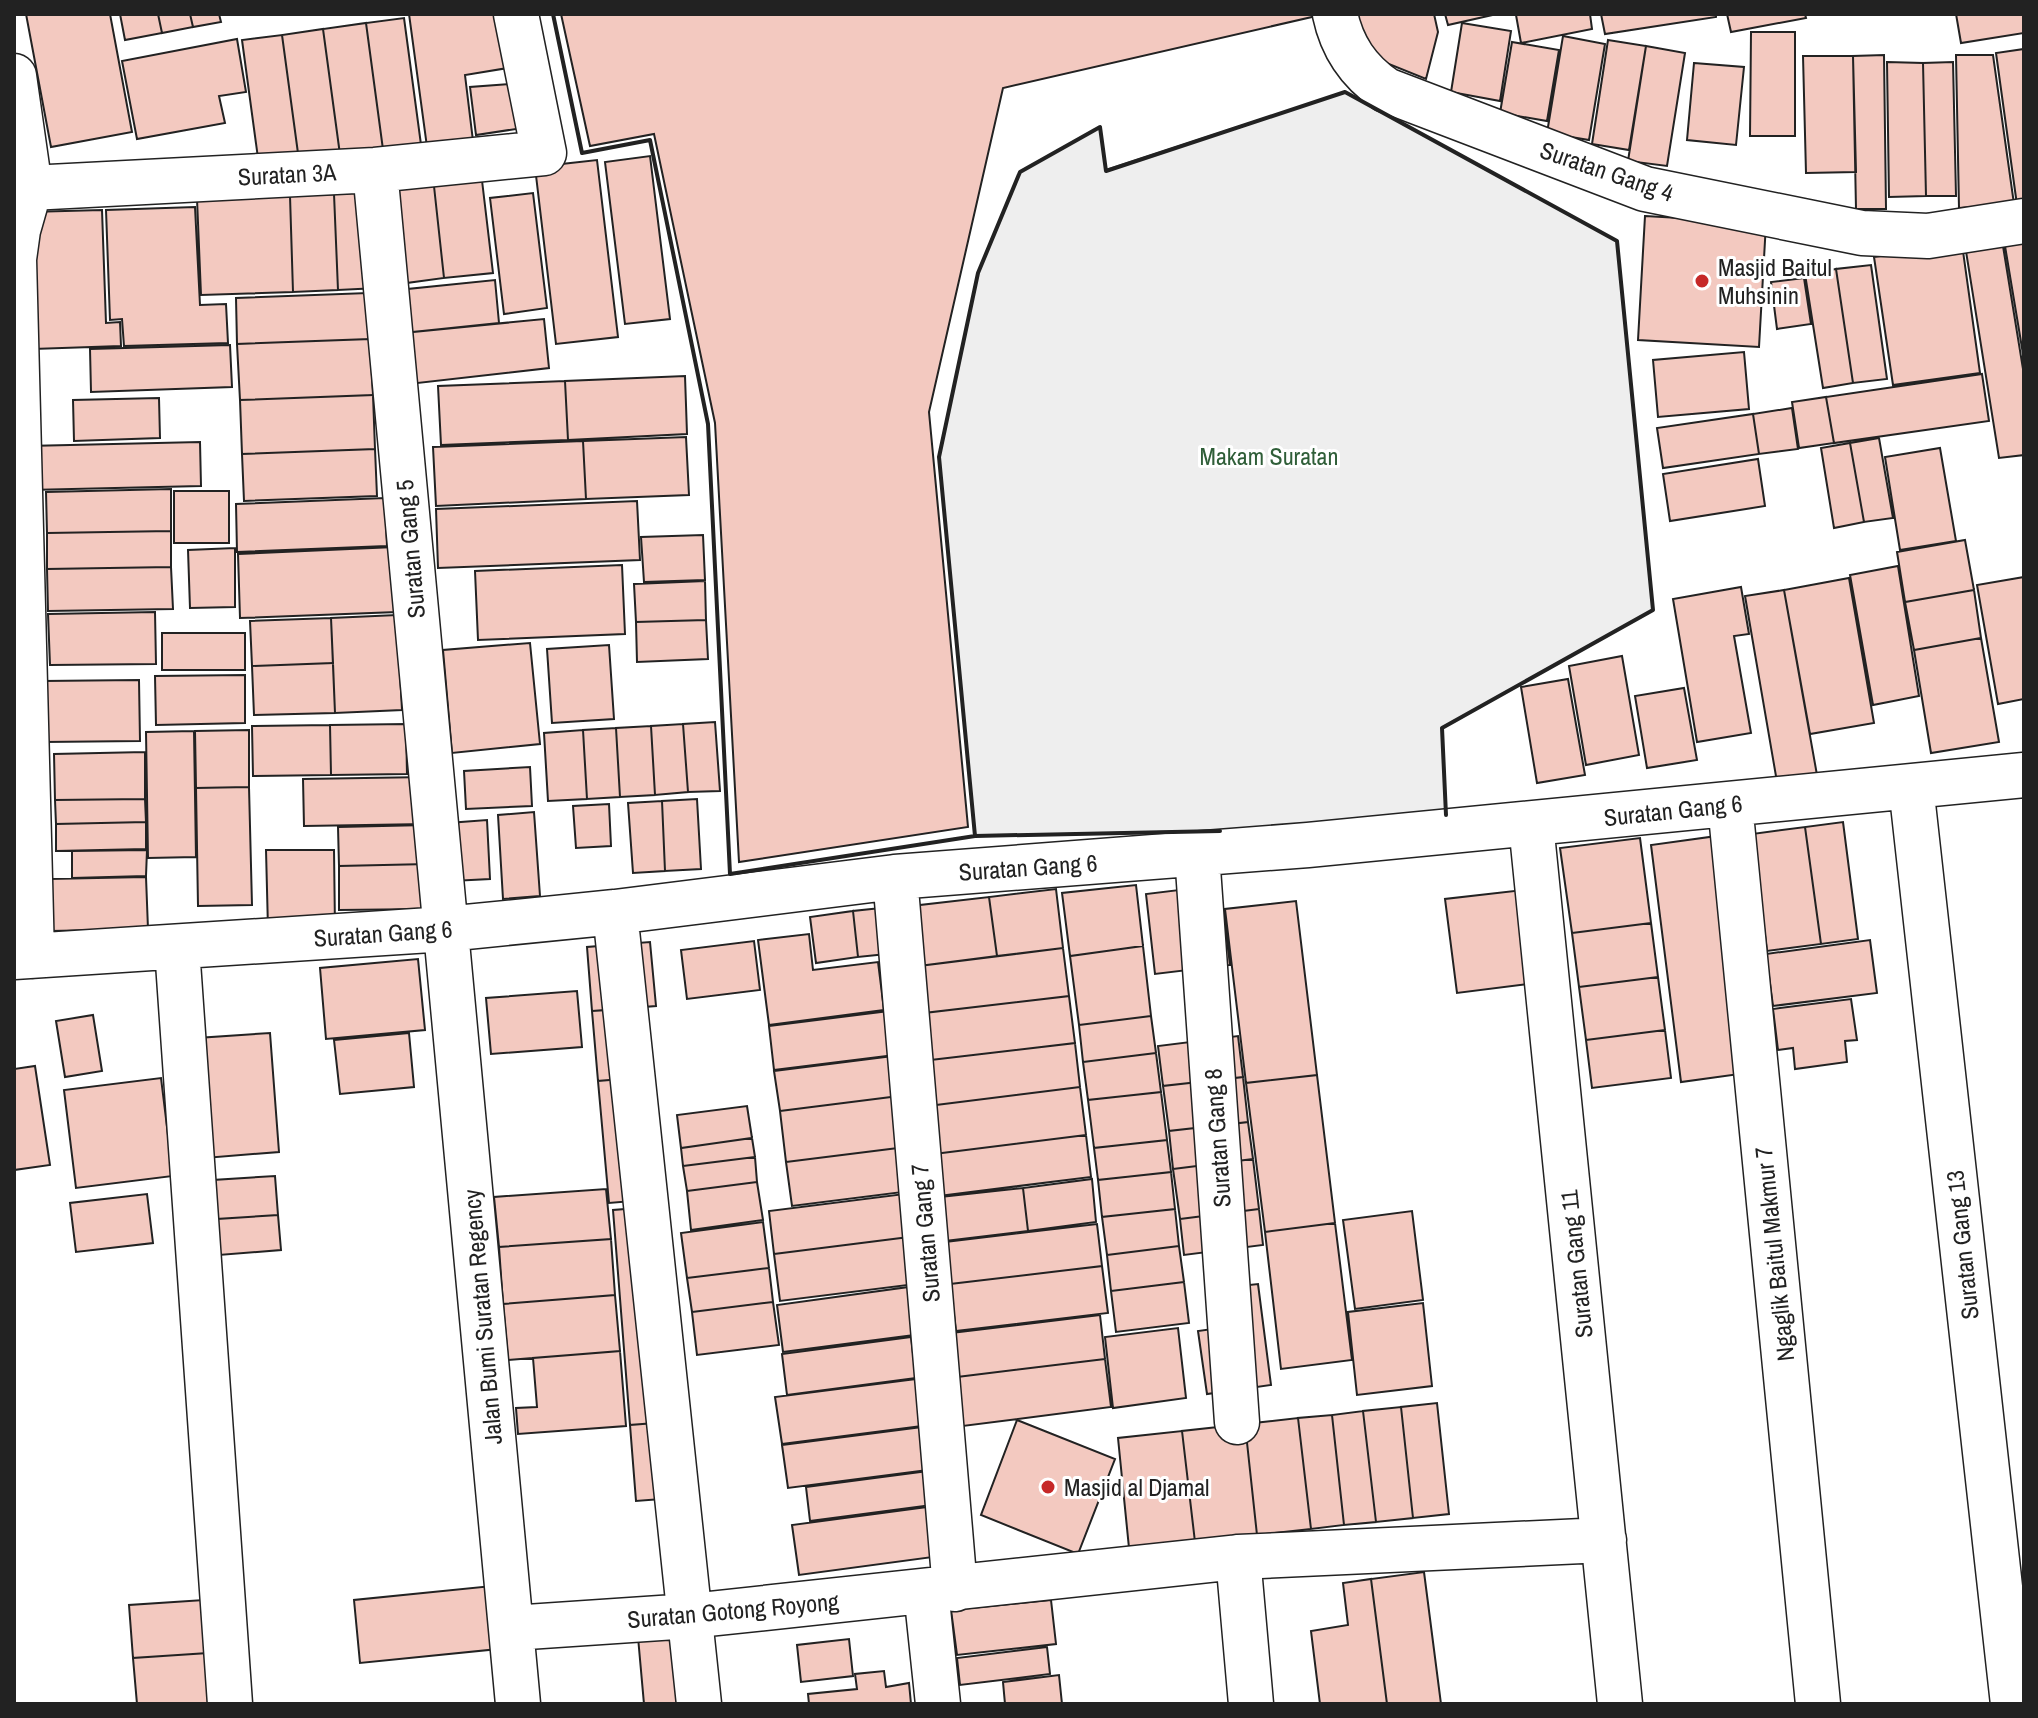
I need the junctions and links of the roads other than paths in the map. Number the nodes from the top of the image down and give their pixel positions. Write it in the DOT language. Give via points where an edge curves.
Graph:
graph roads {
  1 [pos="516,14"];
  2 [pos="1335,14"];
  3 [pos="14,76"];
  4 [pos="375,170"];
  5 [pos="30,188"];
  6 [pos="2024,221"];
  7 [pos="2024,775"];
  8 [pos="1911,786"];
  9 [pos="1730,804"];
  10 [pos="1531,824"];
  11 [pos="1197,854"];
  12 [pos="895,877"];
  13 [pos="615,912"];
  14 [pos="446,929"];
  15 [pos="177,948"];
  16 [pos="23,956"];
  17 [pos="1237,1422"];
  18 [pos="1604,1540"];
  19 [pos="1238,1557"];
  20 [pos="940,1590"];
  21 [pos="690,1616"];
  22 [pos="512,1628"];
  23 [pos="230,1704"];
  24 [pos="518,1704"];
  25 [pos="699,1704"];
  26 [pos="938,1704"];
  27 [pos="1251,1704"];
  28 [pos="1620,1704"];
  29 [pos="1818,1704"];
  30 [pos="2013,1704"];
  1 -- 4 [label="street, Suratan 3A" via="544,153"];
  2 -- 6 [label="street, Suratan Gang 4" via="1350,56 1386,90 1645,189 1862,233 1928,236"];
  3 -- 5 [label="street"];
  4 -- 5 [label="street, Suratan 3A"];
  4 -- 14 [label="street, Suratan Gang 5"];
  5 -- 16 [label="street" via="14,259"];
  7 -- 8 [label="street, Suratan Gang 6"];
  8 -- 9 [label="street, Suratan Gang 6"];
  8 -- 30 [label="street, Suratan Gang 13"];
  9 -- 10 [label="street, Suratan Gang 6"];
  9 -- 29 [label="street, Ngaglik Baitul Makmur 7"];
  10 -- 11 [label="street, Suratan Gang 6"];
  10 -- 18 [label="street, Suratan Gang 11"];
  11 -- 12 [label="street, Suratan Gang 6"];
  11 -- 17 [label="street, Suratan Gang 8"];
  12 -- 13 [label="street, Suratan Gang 6"];
  12 -- 20 [label="street, Suratan Gang 7"];
  13 -- 14 [label="street, Suratan Gang 6"];
  13 -- 21 [label="street"];
  14 -- 15 [label="street, Suratan Gang 6"];
  14 -- 22 [label="street, Jalan Bumi Suratan Regency"];
  15 -- 16 [label="street, Suratan Gang 6"];
  15 -- 23 [label="street"];
  18 -- 19 [label="street, Suratan Gotong Royong"];
  18 -- 28 [label="street, Suratan Gang 11"];
  19 -- 20 [label="street, Suratan Gotong Royong"];
  19 -- 27 [label="street"];
  20 -- 21 [label="street, Suratan Gotong Royong"];
  20 -- 26 [label="street, Suratan Gang 7"];
  21 -- 22 [label="street, Suratan Gotong Royong"];
  21 -- 25 [label="street"];
  22 -- 24 [label="street, Jalan Bumi Suratan Regency"];
}
